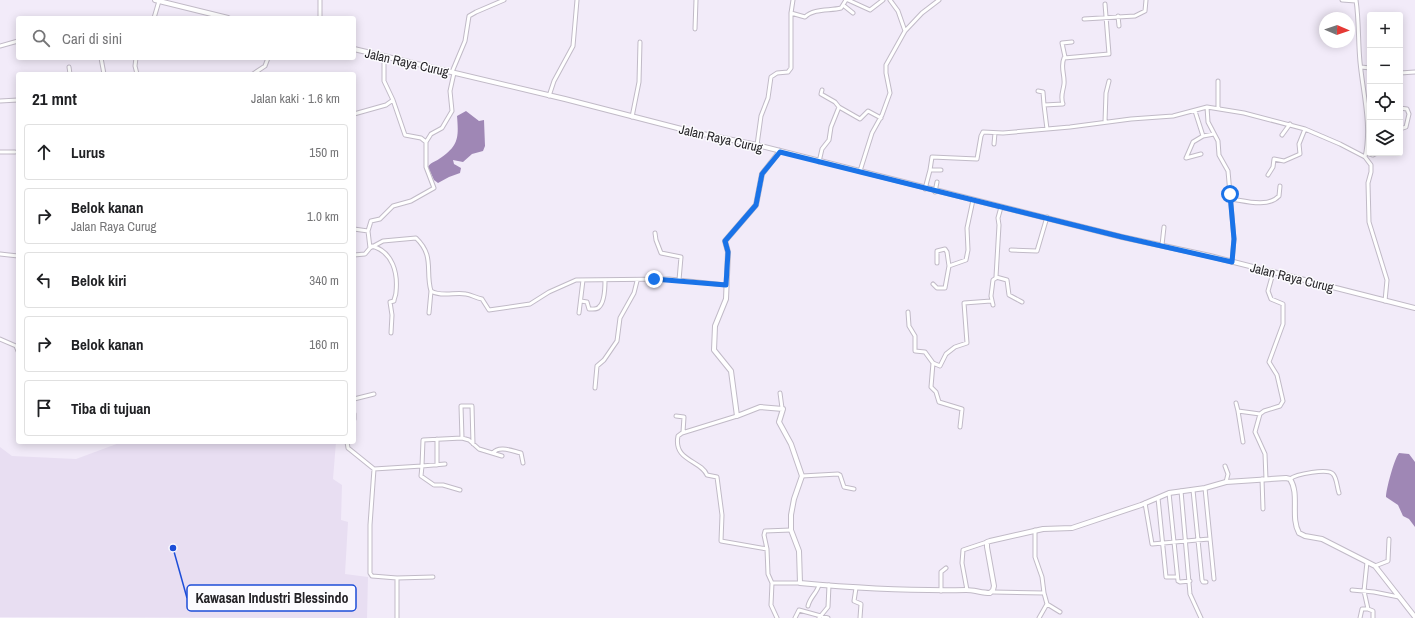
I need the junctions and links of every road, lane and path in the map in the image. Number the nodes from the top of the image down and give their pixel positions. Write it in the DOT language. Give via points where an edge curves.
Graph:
graph roads {
  1 [pos="320,0"];
  2 [pos="504,0"];
  3 [pos="578,0"];
  4 [pos="696,0"];
  5 [pos="793,0"];
  6 [pos="847,0"];
  7 [pos="883,0"];
  8 [pos="890,0"];
  9 [pos="939,0"];
  10 [pos="1146,0"];
  11 [pos="1342,0"];
  12 [pos="157,1"];
  13 [pos="1356,1"];
  14 [pos="1105,4"];
  15 [pos="843,5"];
  16 [pos="790,13"];
  17 [pos="853,13"];
  18 [pos="154,16"];
  19 [pos="220,16"];
  20 [pos="320,16"];
  21 [pos="1118,16"];
  22 [pos="1107,17"];
  23 [pos="1084,19"];
  24 [pos="1119,26"];
  25 [pos="695,29"];
  26 [pos="905,32"];
  27 [pos="16,42"];
  28 [pos="640,42"];
  29 [pos="1072,42"];
  30 [pos="0,46"];
  31 [pos="356,49"];
  32 [pos="384,56"];
  33 [pos="1065,57"];
  34 [pos="101,60"];
  35 [pos="136,60"];
  36 [pos="267,60"];
  37 [pos="69,67"];
  38 [pos="1361,67"];
  39 [pos="1367,68"];
  40 [pos="70,72"];
  41 [pos="104,72"];
  42 [pos="136,72"];
  43 [pos="256,72"];
  44 [pos="453,72"];
  45 [pos="1415,72"];
  46 [pos="1403,73"];
  47 [pos="1109,81"];
  48 [pos="1218,81"];
  49 [pos="822,90"];
  50 [pos="1038,91"];
  51 [pos="549,96"];
  52 [pos="16,100"];
  53 [pos="393,100"];
  54 [pos="0,101"];
  55 [pos="1367,101"];
  56 [pos="1044,106"];
  57 [pos="839,107"];
  58 [pos="1207,107"];
  59 [pos="1218,108"];
  60 [pos="1403,108"];
  61 [pos="1195,111"];
  62 [pos="356,113"];
  63 [pos="632,117"];
  64 [pos="881,118"];
  65 [pos="1367,120"];
  66 [pos="1105,122"];
  67 [pos="1290,124"];
  68 [pos="1403,128"];
  69 [pos="1047,129"];
  70 [pos="1305,129"];
  71 [pos="995,132"];
  72 [pos="1214,134"];
  73 [pos="1282,135"];
  74 [pos="1203,136"];
  75 [pos="426,142"];
  76 [pos="994,144"];
  77 [pos="756,145"];
  78 [pos="0,152"];
  79 [pos="15,152"];
  80 [pos="780,152"];
  81 [pos="1366,153"];
  82 [pos="1201,154"];
  83 [pos="1365,157"];
  84 [pos="819,162"];
  85 [pos="930,170"];
  86 [pos="941,170"];
  87 [pos="860,171"];
  88 [pos="1268,175"];
  89 [pos="937,182"];
  90 [pos="1280,186"];
  91 [pos="925,189"];
  92 [pos="935,192"];
  93 [pos="1231,199"];
  94 [pos="973,200"];
  95 [pos="1000,206"];
  96 [pos="1047,217"];
  97 [pos="1164,227"];
  98 [pos="356,229"];
  99 [pos="368,231"];
  100 [pos="655,233"];
  101 [pos="1162,245"];
  102 [pos="371,247"];
  103 [pos="1011,250"];
  104 [pos="0,254"];
  105 [pos="356,255"];
  106 [pos="16,256"];
  107 [pos="1232,262"];
  108 [pos="937,263"];
  109 [pos="949,266"];
  110 [pos="1273,273"];
  111 [pos="996,278"];
  112 [pos="583,280"];
  113 [pos="605,280"];
  114 [pos="678,280"];
  115 [pos="637,281"];
  116 [pos="933,284"];
  117 [pos="726,285"];
  118 [pos="431,291"];
  119 [pos="992,300"];
  120 [pos="581,301"];
  121 [pos="1385,301"];
  122 [pos="1022,302"];
  123 [pos="993,305"];
  124 [pos="1415,308"];
  125 [pos="908,312"];
  126 [pos="429,313"];
  127 [pos="579,313"];
  128 [pos="391,333"];
  129 [pos="0,339"];
  130 [pos="16,346"];
  131 [pos="933,363"];
  132 [pos="595,388"];
  133 [pos="780,393"];
  134 [pos="374,394"];
  135 [pos="356,398"];
  136 [pos="1236,404"];
  137 [pos="782,408"];
  138 [pos="1238,410"];
  139 [pos="1260,414"];
  140 [pos="676,416"];
  141 [pos="737,416"];
  142 [pos="960,427"];
  143 [pos="683,432"];
  144 [pos="437,438"];
  145 [pos="462,438"];
  146 [pos="1243,442"];
  147 [pos="347,444"];
  148 [pos="474,444"];
  149 [pos="492,453"];
  150 [pos="502,456"];
  151 [pos="523,463"];
  152 [pos="445,464"];
  153 [pos="437,465"];
  154 [pos="422,466"];
  155 [pos="1226,466"];
  156 [pos="374,469"];
  157 [pos="802,476"];
  158 [pos="1264,479"];
  159 [pos="1290,479"];
  160 [pos="1226,482"];
  161 [pos="1204,488"];
  162 [pos="854,489"];
  163 [pos="460,490"];
  164 [pos="1192,490"];
  165 [pos="1181,491"];
  166 [pos="1169,493"];
  167 [pos="1338,493"];
  168 [pos="1158,498"];
  169 [pos="1145,503"];
  170 [pos="1263,509"];
  171 [pos="791,530"];
  172 [pos="1035,530"];
  173 [pos="1209,539"];
  174 [pos="1389,539"];
  175 [pos="1198,540"];
  176 [pos="987,542"];
  177 [pos="1174,542"];
  178 [pos="1186,542"];
  179 [pos="1162,544"];
  180 [pos="767,549"];
  181 [pos="1368,562"];
  182 [pos="1374,566"];
  183 [pos="946,568"];
  184 [pos="433,577"];
  185 [pos="1177,577"];
  186 [pos="397,578"];
  187 [pos="1214,579"];
  188 [pos="1190,581"];
  189 [pos="1206,582"];
  190 [pos="772,583"];
  191 [pos="800,583"];
  192 [pos="819,585"];
  193 [pos="829,586"];
  194 [pos="856,588"];
  195 [pos="967,590"];
  196 [pos="1352,590"];
  197 [pos="941,591"];
  198 [pos="1364,591"];
  199 [pos="993,592"];
  200 [pos="1044,593"];
  201 [pos="1399,597"];
  202 [pos="1047,604"];
  203 [pos="808,606"];
  204 [pos="1368,609"];
  205 [pos="1060,612"];
  206 [pos="820,617"];
  207 [pos="1415,617"];
  208 [pos="397,618"];
  209 [pos="777,618"];
  210 [pos="795,618"];
  211 [pos="828,618"];
  212 [pos="860,618"];
  213 [pos="1039,618"];
  214 [pos="1201,618"];
  215 [pos="1360,618"];
  216 [pos="1373,618"];
  1 -- 20 [label="street"];
  2 -- 44 [label="street" via="469,16 465,41"];
  3 -- 51 [label="street" via="573,46"];
  4 -- 25 [label="street"];
  5 -- 16 [label="street"];
  6 -- 7 [label="street" via="870,10"];
  6 -- 15 [label="street"];
  8 -- 26 [label="street" via="898,11"];
  9 -- 26 [label="street" via="922,13"];
  10 -- 21 [label="street" via="1144,13"];
  11 -- 13 [label="street"];
  12 -- 18 [label="street"];
  12 -- 19 [label="street"];
  13 -- 38 [label="street"];
  14 -- 22 [label="street"];
  15 -- 16 [label="street" via="841,8 809,13 805,17"];
  15 -- 17 [label="street"];
  16 -- 77 [label="street" via="790,68 788,72 771,76"];
  21 -- 22 [label="street"];
  21 -- 24 [label="street"];
  22 -- 23 [label="street"];
  22 -- 33 [label="street" via="1108,54"];
  26 -- 64 [label="street" via="886,65 890,93"];
  27 -- 30 [label="street"];
  28 -- 63 [label="street" via="639,82"];
  29 -- 33 [label="street" via="1062,43"];
  31 -- 32 [label="street, Jalan Raya Curug"];
  32 -- 44 [label="street, Jalan Raya Curug"];
  32 -- 53 [label="street" via="384,81"];
  33 -- 56 [label="street" via="1062,66 1063,104"];
  34 -- 41 [label="street"];
  35 -- 42 [label="street"];
  36 -- 43 [label="street"];
  37 -- 40 [label="street"];
  38 -- 39 [label="street"];
  38 -- 55 [label="street"];
  44 -- 51 [label="street, Jalan Raya Curug"];
  44 -- 75 [label="street" via="450,91 452,111 442,128 431,134"];
  45 -- 46 [label="street"];
  47 -- 66 [label="street"];
  48 -- 59 [label="street"];
  49 -- 57 [label="street" via="821,94"];
  50 -- 56 [label="street" via="1044,92"];
  51 -- 63 [label="street, Jalan Raya Curug"];
  52 -- 54 [label="street"];
  53 -- 62 [label="street" via="386,105"];
  53 -- 75 [label="street" via="405,135 421,138"];
  56 -- 69 [label="street"];
  57 -- 64 [label="street" via="860,119 868,111"];
  57 -- 84 [label="street"];
  58 -- 59 [label="street"];
  58 -- 61 [label="street"];
  58 -- 72 [label="street" via="1208,122"];
  59 -- 67 [label="street"];
  60 -- 68 [label="street" via="1407,109 1409,114 1406,127"];
  61 -- 66 [label="street" via="1173,116"];
  61 -- 74 [label="street"];
  63 -- 77 [label="street, Jalan Raya Curug"];
  64 -- 87 [label="street" via="872,133"];
  65 -- 81 [label="street"];
  66 -- 69 [label="street"];
  67 -- 70 [label="street"];
  67 -- 73 [label="street"];
  69 -- 71 [label="street"];
  70 -- 83 [label="street"];
  70 -- 88 [label="street" via="1299,144 1300,154 1284,161 1274,159"];
  71 -- 76 [label="street"];
  71 -- 85 [label="street" via="981,133 977,159 932,157"];
  72 -- 74 [label="street"];
  72 -- 93 [label="street" via="1220,156 1227,168"];
  74 -- 82 [label="street" via="1193,142 1186,158"];
  75 -- 99 [label="street" via="426,167 434,188 411,201 393,206 380,219 371,221"];
  77 -- 80 [label="street, Jalan Raya Curug"];
  78 -- 79 [label="street"];
  80 -- 84 [label="street, Jalan Raya Curug"];
  80 -- 117 [label="street" via="762,174 756,205 725,241 728,252"];
  81 -- 83 [label="street"];
  83 -- 121 [label="street" via="1371,167 1368,184 1368,222 1387,280"];
  84 -- 87 [label="street, Jalan Raya Curug"];
  85 -- 86 [label="street"];
  85 -- 91 [label="street"];
  87 -- 91 [label="street, Jalan Raya Curug"];
  89 -- 92 [label="street"];
  90 -- 93 [label="street" via="1279,196 1274,200 1254,202"];
  91 -- 92 [label="street, Jalan Raya Curug"];
  92 -- 94 [label="street, Jalan Raya Curug"];
  93 -- 107 [label="street" via="1234,239"];
  94 -- 95 [label="street, Jalan Raya Curug"];
  94 -- 109 [label="street" via="967,228 967,258"];
  95 -- 96 [label="street, Jalan Raya Curug"];
  95 -- 111 [label="street"];
  96 -- 101 [label="street, Jalan Raya Curug"];
  96 -- 103 [label="street" via="1037,251"];
  97 -- 101 [label="street"];
  98 -- 99 [label="street"];
  99 -- 102 [label="street"];
  100 -- 114 [label="street" via="662,254 681,257"];
  101 -- 107 [label="street, Jalan Raya Curug"];
  102 -- 105 [label="street" via="364,254"];
  102 -- 118 [label="street" via="383,241 418,239 429,259"];
  102 -- 128 [label="street" via="385,252 396,271 396,294 394,301 390,302"];
  104 -- 106 [label="street"];
  107 -- 110 [label="street, Jalan Raya Curug"];
  108 -- 109 [label="street" via="937,251 945,249"];
  109 -- 116 [label="street" via="946,287 938,288"];
  110 -- 121 [label="street, Jalan Raya Curug"];
  110 -- 139 [label="street" via="1268,294 1271,299 1283,304 1283,323 1269,362 1276,372 1283,401 1280,406 1264,410"];
  111 -- 119 [label="street" via="993,280"];
  111 -- 122 [label="street" via="1007,280 1009,294"];
  112 -- 113 [label="street"];
  112 -- 118 [label="street" via="571,282 530,304 489,310 482,299 466,294 436,294"];
  112 -- 120 [label="street"];
  113 -- 115 [label="street"];
  113 -- 120 [label="street" via="605,290 598,309 589,309 587,302"];
  114 -- 115 [label="street"];
  114 -- 117 [label="street"];
  115 -- 132 [label="street" via="634,294 620,318 616,341 598,365"];
  117 -- 141 [label="street" via="726,301 715,326 714,350 731,372"];
  118 -- 126 [label="street"];
  119 -- 123 [label="street"];
  119 -- 131 [label="street" via="964,304 967,343 955,347 946,354 941,366"];
  120 -- 127 [label="street"];
  121 -- 124 [label="street, Jalan Raya Curug"];
  125 -- 131 [label="street" via="909,326 915,336 915,351 925,352"];
  129 -- 130 [label="street"];
  131 -- 142 [label="street" via="931,386 939,402 962,409"];
  133 -- 137 [label="street"];
  134 -- 135 [label="street"];
  136 -- 138 [label="street"];
  137 -- 141 [label="street" via="760,406"];
  137 -- 157 [label="street" via="784,410 779,418 780,424 791,444"];
  138 -- 139 [label="street"];
  138 -- 146 [label="street"];
  139 -- 158 [label="street" via="1255,432 1265,454"];
  140 -- 143 [label="street" via="684,417"];
  141 -- 143 [label="street"];
  143 -- 180 [label="street" via="677,438 683,455 704,469 707,475 717,477 722,515 721,541"];
  144 -- 145 [label="street"];
  144 -- 153 [label="street"];
  144 -- 154 [label="street" via="423,440"];
  145 -- 148 [label="street"];
  145 -- 148 [label="street" via="461,406 472,406"];
  147 -- 156 [label="street" via="348,448"];
  148 -- 149 [label="street" via="479,449"];
  149 -- 150 [label="street"];
  149 -- 151 [label="street" via="498,449 519,453 522,454"];
  152 -- 153 [label="street"];
  153 -- 154 [label="street"];
  154 -- 156 [label="street"];
  154 -- 163 [label="street" via="421,476 432,484"];
  155 -- 160 [label="street"];
  156 -- 186 [label="street" via="370,573 372,576"];
  157 -- 162 [label="street" via="838,474 844,487"];
  157 -- 171 [label="street" via="792,505"];
  158 -- 159 [label="street"];
  158 -- 160 [label="street"];
  158 -- 170 [label="street"];
  159 -- 167 [label="street" via="1312,472 1330,472 1334,475"];
  159 -- 181 [label="street" via="1299,533 1322,539"];
  160 -- 161 [label="street"];
  161 -- 164 [label="street"];
  161 -- 173 [label="street"];
  164 -- 165 [label="street"];
  164 -- 175 [label="street"];
  165 -- 166 [label="street"];
  165 -- 178 [label="street"];
  166 -- 168 [label="street"];
  166 -- 177 [label="street"];
  168 -- 169 [label="street"];
  168 -- 179 [label="street"];
  169 -- 172 [label="street" via="1072,528"];
  169 -- 179 [label="street" via="1151,544"];
  171 -- 180 [label="street" via="765,531"];
  171 -- 191 [label="street" via="799,551"];
  172 -- 176 [label="street"];
  172 -- 200 [label="street" via="1035,557"];
  173 -- 175 [label="street"];
  173 -- 187 [label="street"];
  174 -- 182 [label="street" via="1388,561"];
  175 -- 178 [label="street"];
  175 -- 189 [label="street" via="1202,581"];
  176 -- 195 [label="street" via="962,550"];
  176 -- 199 [label="street"];
  177 -- 178 [label="street"];
  177 -- 179 [label="street"];
  177 -- 185 [label="street"];
  178 -- 188 [label="street"];
  179 -- 185 [label="street" via="1166,577"];
  180 -- 190 [label="street" via="768,574"];
  181 -- 182 [label="street"];
  181 -- 198 [label="street"];
  182 -- 201 [label="street"];
  183 -- 197 [label="street" via="941,572"];
  184 -- 186 [label="street"];
  185 -- 188 [label="street" via="1179,582"];
  186 -- 208 [label="street"];
  188 -- 214 [label="street" via="1191,599"];
  190 -- 191 [label="street"];
  190 -- 209 [label="street" via="771,605"];
  191 -- 192 [label="street"];
  192 -- 193 [label="street"];
  192 -- 203 [label="street"];
  193 -- 194 [label="street"];
  193 -- 206 [label="street" via="828,607"];
  194 -- 197 [label="street"];
  194 -- 212 [label="street" via="854,601 861,604"];
  195 -- 197 [label="street"];
  195 -- 199 [label="street"];
  196 -- 198 [label="street"];
  198 -- 201 [label="street"];
  198 -- 204 [label="street"];
  199 -- 200 [label="street"];
  200 -- 202 [label="street"];
  201 -- 207 [label="street"];
  202 -- 205 [label="street"];
  202 -- 213 [label="street"];
  204 -- 215 [label="street" via="1362,609"];
  204 -- 216 [label="street" via="1373,611"];
  206 -- 210 [label="street" via="799,610"];
  206 -- 211 [label="street"];
}
